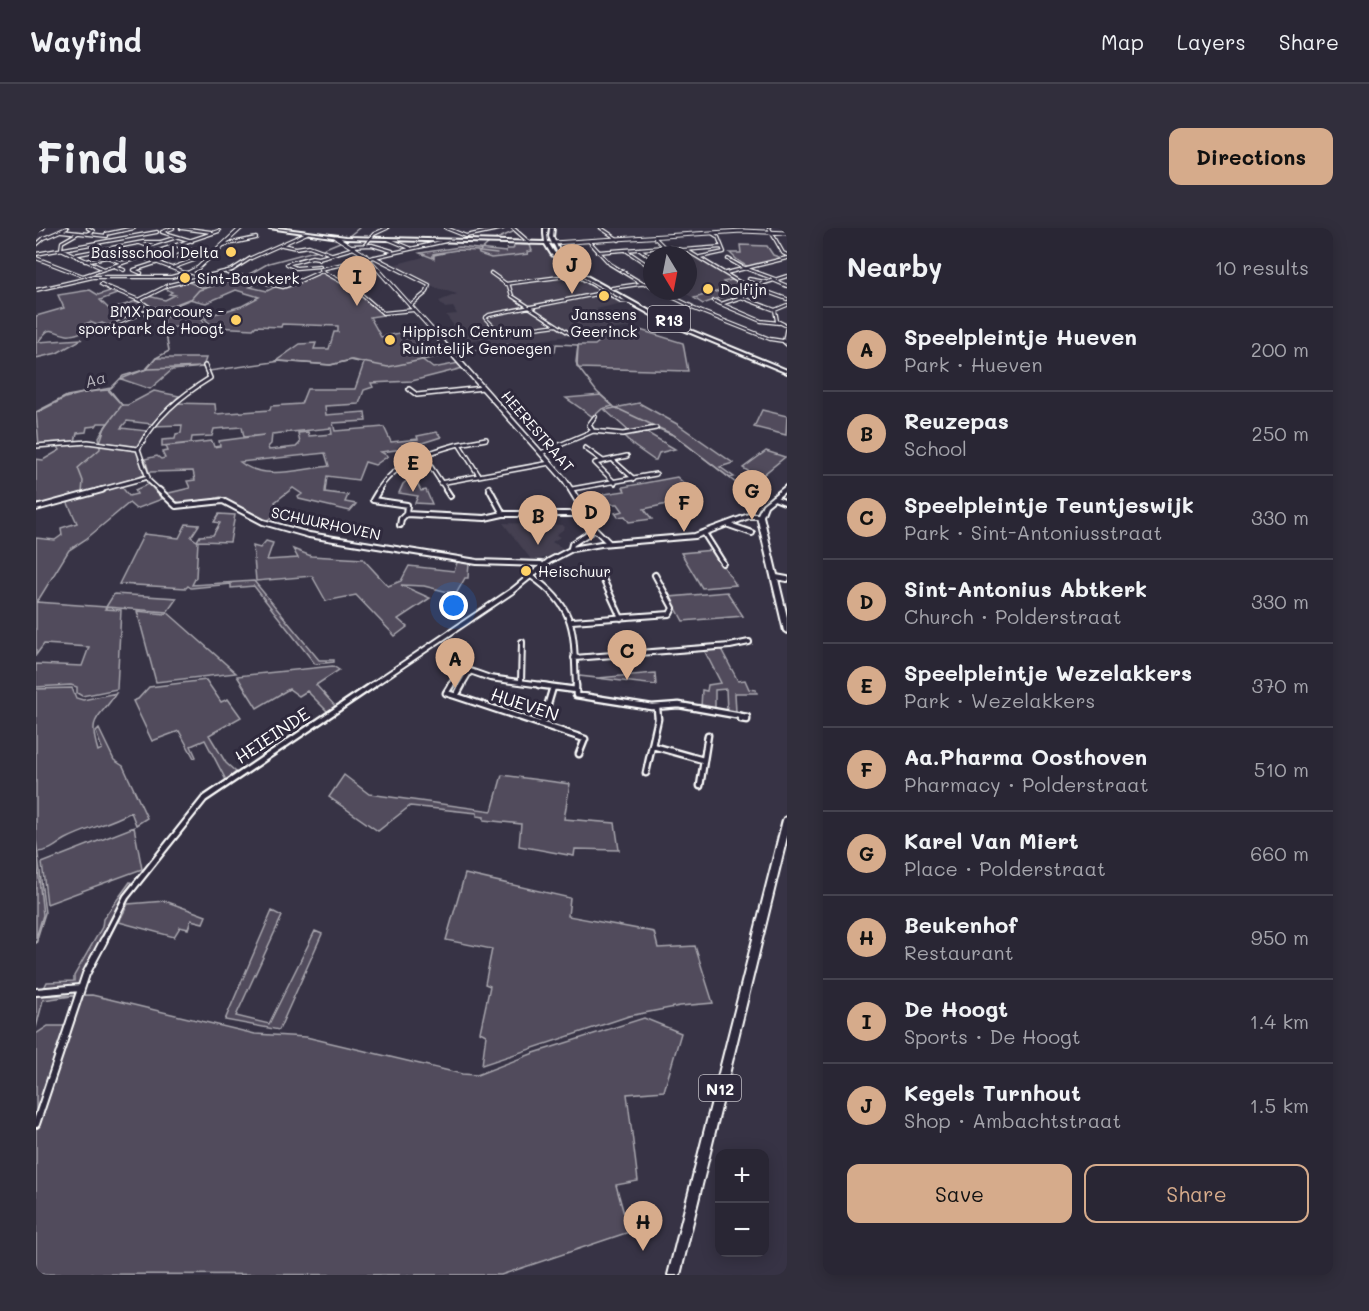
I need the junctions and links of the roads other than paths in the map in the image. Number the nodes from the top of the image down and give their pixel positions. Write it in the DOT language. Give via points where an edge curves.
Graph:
graph roads {
  1 [pos="43,228"];
  2 [pos="67,228"];
  3 [pos="88,228"];
  4 [pos="104,228"];
  5 [pos="134,228"];
  6 [pos="152,228"];
  7 [pos="173,228"];
  8 [pos="181,228"];
  9 [pos="241,228"];
  10 [pos="271,228"];
  11 [pos="385,228"];
  12 [pos="477,228"];
  13 [pos="503,228"];
  14 [pos="513,228"];
  15 [pos="546,228"];
  16 [pos="552,228"];
  17 [pos="601,228"];
  18 [pos="738,228"];
  19 [pos="768,228"];
  20 [pos="448,229"];
  21 [pos="36,231"];
  22 [pos="61,231"];
  23 [pos="219,231"];
  24 [pos="742,231"];
  25 [pos="485,232"];
  26 [pos="771,232"];
  27 [pos="78,233"];
  28 [pos="213,233"];
  29 [pos="307,233"];
  30 [pos="712,233"];
  31 [pos="787,233"];
  32 [pos="87,234"];
  33 [pos="106,235"];
  34 [pos="102,236"];
  35 [pos="177,237"];
  36 [pos="336,237"];
  37 [pos="256,238"];
  38 [pos="370,238"];
  39 [pos="655,238"];
  40 [pos="388,239"];
  41 [pos="619,240"];
  42 [pos="107,241"];
  43 [pos="192,241"];
  44 [pos="446,241"];
  45 [pos="589,241"];
  46 [pos="530,243"];
  47 [pos="547,243"];
  48 [pos="553,243"];
  49 [pos="36,245"];
  50 [pos="223,245"];
  51 [pos="281,245"];
  52 [pos="365,245"];
  53 [pos="178,246"];
  54 [pos="309,246"];
  55 [pos="663,246"];
  56 [pos="116,247"];
  57 [pos="314,247"];
  58 [pos="352,247"];
  59 [pos="722,247"];
  60 [pos="411,248"];
  61 [pos="640,249"];
  62 [pos="643,249"];
  63 [pos="697,249"];
  64 [pos="61,250"];
  65 [pos="626,250"];
  66 [pos="193,251"];
  67 [pos="392,251"];
  68 [pos="643,251"];
  69 [pos="214,252"];
  70 [pos="598,252"];
  71 [pos="330,254"];
  72 [pos="75,255"];
  73 [pos="182,255"];
  74 [pos="786,255"];
  75 [pos="36,256"];
  76 [pos="697,256"];
  77 [pos="107,257"];
  78 [pos="374,257"];
  79 [pos="700,257"];
  80 [pos="141,258"];
  81 [pos="318,258"];
  82 [pos="368,258"];
  83 [pos="728,259"];
  84 [pos="85,261"];
  85 [pos="89,262"];
  86 [pos="643,262"];
  87 [pos="123,263"];
  88 [pos="154,263"];
  89 [pos="564,265"];
  90 [pos="114,266"];
  91 [pos="172,268"];
  92 [pos="104,269"];
  93 [pos="321,269"];
  94 [pos="750,269"];
  95 [pos="124,270"];
  96 [pos="190,272"];
  97 [pos="225,272"];
  98 [pos="141,273"];
  99 [pos="185,273"];
  100 [pos="491,273"];
  101 [pos="725,273"];
  102 [pos="575,274"];
  103 [pos="288,276"];
  104 [pos="787,276"];
  105 [pos="197,277"];
  106 [pos="749,279"];
  107 [pos="774,279"];
  108 [pos="208,280"];
  109 [pos="300,281"];
  110 [pos="203,282"];
  111 [pos="765,282"];
  112 [pos="101,284"];
  113 [pos="197,284"];
  114 [pos="505,284"];
  115 [pos="643,284"];
  116 [pos="752,286"];
  117 [pos="612,288"];
  118 [pos="624,288"];
  119 [pos="759,289"];
  120 [pos="786,289"];
  121 [pos="36,290"];
  122 [pos="607,292"];
  123 [pos="621,292"];
  124 [pos="742,297"];
  125 [pos="787,299"];
  126 [pos="139,300"];
  127 [pos="678,300"];
  128 [pos="632,301"];
  129 [pos="714,301"];
  130 [pos="721,304"];
  131 [pos="787,304"];
  132 [pos="410,306"];
  133 [pos="531,308"];
  134 [pos="414,310"];
  135 [pos="775,310"];
  136 [pos="779,323"];
  137 [pos="557,325"];
  138 [pos="95,333"];
  139 [pos="569,333"];
  140 [pos="783,341"];
  141 [pos="787,344"];
  142 [pos="205,366"];
  143 [pos="787,370"];
  144 [pos="483,388"];
  145 [pos="409,389"];
  146 [pos="595,417"];
  147 [pos="656,428"];
  148 [pos="593,431"];
  149 [pos="486,439"];
  150 [pos="459,444"];
  151 [pos="36,448"];
  152 [pos="585,448"];
  153 [pos="138,449"];
  154 [pos="541,453"];
  155 [pos="627,456"];
  156 [pos="603,461"];
  157 [pos="614,461"];
  158 [pos="550,463"];
  159 [pos="431,467"];
  160 [pos="478,474"];
  161 [pos="656,474"];
  162 [pos="148,477"];
  163 [pos="634,479"];
  164 [pos="440,483"];
  165 [pos="615,483"];
  166 [pos="489,487"];
  167 [pos="787,487"];
  168 [pos="572,489"];
  169 [pos="450,496"];
  170 [pos="774,498"];
  171 [pos="787,502"];
  172 [pos="36,508"];
  173 [pos="587,513"];
  174 [pos="406,514"];
  175 [pos="502,514"];
  176 [pos="760,516"];
  177 [pos="400,525"];
  178 [pos="729,525"];
  179 [pos="595,529"];
  180 [pos="704,533"];
  181 [pos="752,533"];
  182 [pos="608,543"];
  183 [pos="571,548"];
  184 [pos="723,563"];
  185 [pos="541,564"];
  186 [pos="655,575"];
  187 [pos="531,576"];
  188 [pos="776,577"];
  189 [pos="787,579"];
  190 [pos="604,581"];
  191 [pos="621,618"];
  192 [pos="572,621"];
  193 [pos="787,631"];
  194 [pos="522,642"];
  195 [pos="749,642"];
  196 [pos="574,658"];
  197 [pos="470,671"];
  198 [pos="521,682"];
  199 [pos="553,687"];
  200 [pos="576,690"];
  201 [pos="456,696"];
  202 [pos="657,708"];
  203 [pos="741,716"];
  204 [pos="542,724"];
  205 [pos="708,735"];
  206 [pos="653,746"];
  207 [pos="579,754"];
  208 [pos="703,759"];
  209 [pos="646,772"];
  210 [pos="700,786"];
  211 [pos="787,820"];
  212 [pos="80,988"];
  213 [pos="36,992"];
  214 [pos="36,1124"];
  215 [pos="674,1275"];
  1 -- 21 [label="street"];
  2 -- 22 [label="street"];
  3 -- 32 [label="street" via="93,231"];
  4 -- 33 [label="street"];
  5 -- 33 [label="street"];
  6 -- 42 [label="street" via="159,231"];
  7 -- 35 [label="street" via="162,232"];
  8 -- 28 [label="street"];
  9 -- 50 [label="street"];
  10 -- 29 [label="main road"];
  11 -- 38 [label="street"];
  12 -- 25 [label="street"];
  13 -- 25 [label="street"];
  14 -- 46 [label="street"];
  15 -- 47 [label="main road"];
  16 -- 48 [label="main road"];
  17 -- 41 [label="street"];
  18 -- 24 [label="street"];
  19 -- 26 [label="street"];
  20 -- 25 [label="street" via="469,235"];
  22 -- 27 [label="street"];
  22 -- 49 [label="street"];
  23 -- 28 [label="street"];
  24 -- 26 [label="street"];
  24 -- 30 [label="street"];
  26 -- 31 [label="street"];
  26 -- 74 [label="street"];
  27 -- 32 [label="street"];
  27 -- 64 [label="street" via="62,242"];
  28 -- 43 [label="street"];
  29 -- 36 [label="main road"];
  29 -- 51 [label="street"];
  30 -- 39 [label="street"];
  30 -- 59 [label="street"];
  32 -- 34 [label="street"];
  33 -- 34 [label="street"];
  33 -- 42 [label="street"];
  34 -- 42 [label="street"];
  35 -- 43 [label="street"];
  35 -- 56 [label="street" via="146,246 140,243"];
  36 -- 38 [label="main road"];
  36 -- 58 [label="street, HEERESTRAAT"];
  37 -- 50 [label="street"];
  38 -- 40 [label="main road"];
  38 -- 52 [label="street"];
  39 -- 41 [label="street"];
  39 -- 55 [label="street"];
  40 -- 44 [label="main road"];
  40 -- 60 [label="street"];
  41 -- 45 [label="street"];
  42 -- 56 [label="street"];
  42 -- 64 [label="street"];
  43 -- 53 [label="street"];
  44 -- 46 [label="main road"];
  44 -- 60 [label="street"];
  45 -- 48 [label="street"];
  45 -- 70 [label="street"];
  46 -- 47 [label="main road"];
  47 -- 48 [label="main road"];
  47 -- 89 [label="main road, R13"];
  48 -- 117 [label="main road, R13" via="568,263"];
  50 -- 69 [label="street"];
  51 -- 54 [label="street"];
  51 -- 97 [label="street"];
  52 -- 58 [label="street"];
  52 -- 67 [label="street"];
  53 -- 66 [label="street"];
  53 -- 80 [label="street"];
  54 -- 57 [label="street"];
  54 -- 57 [label="street" via="319,245"];
  56 -- 72 [label="street"];
  56 -- 80 [label="street"];
  57 -- 71 [label="street"];
  58 -- 71 [label="street"];
  58 -- 82 [label="street, HEERESTRAAT"];
  59 -- 63 [label="street"];
  59 -- 79 [label="street" via="723,253"];
  60 -- 67 [label="street"];
  61 -- 62 [label="street"];
  61 -- 65 [label="street"];
  61 -- 68 [label="street"];
  64 -- 72 [label="street"];
  64 -- 75 [label="street"];
  65 -- 70 [label="street"];
  65 -- 86 [label="street"];
  66 -- 69 [label="street"];
  66 -- 73 [label="street"];
  67 -- 78 [label="street"];
  69 -- 96 [label="street"];
  70 -- 115 [label="street"];
  71 -- 81 [label="street"];
  72 -- 84 [label="street"];
  73 -- 88 [label="street"];
  73 -- 91 [label="street" via="194,260"];
  74 -- 94 [label="street"];
  75 -- 92 [label="street" via="83,276"];
  76 -- 79 [label="street"];
  77 -- 84 [label="street"];
  77 -- 85 [label="street"];
  77 -- 87 [label="street"];
  78 -- 82 [label="street"];
  78 -- 132 [label="street" via="429,285 429,290"];
  79 -- 101 [label="street"];
  80 -- 87 [label="street"];
  80 -- 88 [label="street"];
  81 -- 93 [label="street"];
  81 -- 93 [label="street" via="285,264"];
  82 -- 93 [label="street"];
  82 -- 132 [label="street, HEERESTRAAT"];
  83 -- 94 [label="street"];
  84 -- 85 [label="street"];
  85 -- 92 [label="street"];
  87 -- 90 [label="street"];
  88 -- 91 [label="street"];
  88 -- 98 [label="street" via="134,270"];
  89 -- 102 [label="street"];
  89 -- 128 [label="main road, R13"];
  90 -- 92 [label="street"];
  90 -- 95 [label="street"];
  91 -- 99 [label="street"];
  93 -- 109 [label="street"];
  93 -- 134 [label="street" via="355,288 383,313"];
  94 -- 101 [label="street"];
  94 -- 107 [label="street"];
  96 -- 99 [label="street"];
  96 -- 105 [label="street"];
  97 -- 105 [label="street"];
  97 -- 109 [label="street" via="278,286"];
  99 -- 121 [label="street" via="171,277 93,277"];
  100 -- 114 [label="street"];
  101 -- 116 [label="street"];
  102 -- 114 [label="street"];
  102 -- 122 [label="street"];
  103 -- 109 [label="street"];
  104 -- 107 [label="street"];
  105 -- 110 [label="street"];
  105 -- 126 [label="street" via="165,286"];
  106 -- 111 [label="street"];
  107 -- 111 [label="street"];
  107 -- 120 [label="street"];
  108 -- 110 [label="street"];
  110 -- 113 [label="street"];
  111 -- 116 [label="street"];
  112 -- 126 [label="street"];
  114 -- 133 [label="street" via="511,288 512,296"];
  115 -- 118 [label="street"];
  116 -- 119 [label="street"];
  117 -- 118 [label="street"];
  117 -- 123 [label="main road, R13"];
  118 -- 123 [label="street"];
  119 -- 124 [label="street" via="738,296"];
  119 -- 125 [label="street"];
  122 -- 128 [label="street" via="621,301"];
  122 -- 133 [label="street"];
  123 -- 128 [label="main road, R13"];
  124 -- 130 [label="street"];
  124 -- 135 [label="street"];
  126 -- 138 [label="street" via="151,310"];
  127 -- 140 [label="street"];
  128 -- 143 [label="main road, R13"];
  129 -- 130 [label="street"];
  130 -- 136 [label="street" via="761,321"];
  131 -- 135 [label="street"];
  132 -- 134 [label="street, HEERESTRAAT"];
  133 -- 137 [label="street"];
  133 -- 137 [label="street" via="485,318 502,332"];
  134 -- 144 [label="street, HEERESTRAAT"];
  135 -- 136 [label="street"];
  136 -- 140 [label="street" via="787,327"];
  137 -- 139 [label="street"];
  140 -- 141 [label="street"];
  142 -- 153 [label="street" via="210,378 171,404"];
  144 -- 145 [label="street" via="417,395"];
  144 -- 154 [label="street, HEERESTRAAT"];
  146 -- 148 [label="street" via="589,425"];
  147 -- 148 [label="street" via="623,434"];
  148 -- 154 [label="street"];
  149 -- 150 [label="street"];
  150 -- 160 [label="street"];
  150 -- 174 [label="street" via="411,461 384,479 373,500 407,506"];
  151 -- 153 [label="street" via="88,442"];
  152 -- 156 [label="street"];
  153 -- 162 [label="street, SCHUURHOVEN"];
  154 -- 158 [label="street, HEERESTRAAT"];
  155 -- 156 [label="street"];
  156 -- 165 [label="street" via="596,464"];
  157 -- 163 [label="street"];
  158 -- 160 [label="street"];
  158 -- 168 [label="street, HEERESTRAAT"];
  159 -- 164 [label="street"];
  160 -- 164 [label="street"];
  161 -- 163 [label="street"];
  162 -- 172 [label="street"];
  162 -- 185 [label="street, SCHUURHOVEN" via="176,506 223,501 263,522 309,535 477,562"];
  163 -- 165 [label="street"];
  164 -- 169 [label="street"];
  165 -- 168 [label="street"];
  166 -- 175 [label="street"];
  167 -- 170 [label="main road"];
  168 -- 173 [label="street, HEERESTRAAT"];
  170 -- 171 [label="street"];
  170 -- 176 [label="main road"];
  173 -- 175 [label="street"];
  173 -- 179 [label="street, HEERESTRAAT"];
  174 -- 175 [label="street" via="485,518"];
  174 -- 177 [label="street"];
  176 -- 178 [label="street" via="749,516"];
  176 -- 188 [label="main road"];
  178 -- 180 [label="street"];
  178 -- 181 [label="street"];
  179 -- 182 [label="street, HEERESTRAAT"];
  179 -- 183 [label="street"];
  180 -- 182 [label="street"];
  180 -- 184 [label="street"];
  182 -- 183 [label="street"];
  183 -- 185 [label="street"];
  185 -- 187 [label="street, HEIEINDE"];
  186 -- 191 [label="street" via="672,612"];
  187 -- 192 [label="street" via="550,587"];
  187 -- 212 [label="street, HEIEINDE" via="204,799 126,897"];
  188 -- 189 [label="street"];
  188 -- 193 [label="main road"];
  190 -- 191 [label="street"];
  191 -- 192 [label="street"];
  192 -- 196 [label="street"];
  194 -- 198 [label="street"];
  195 -- 196 [label="street"];
  196 -- 200 [label="street"];
  197 -- 198 [label="street, HUEVEN"];
  197 -- 201 [label="street"];
  197 -- 201 [label="street" via="462,668 446,693"];
  198 -- 199 [label="street, HUEVEN"];
  199 -- 200 [label="street, HUEVEN"];
  199 -- 204 [label="street"];
  200 -- 202 [label="street, HUEVEN" via="576,695"];
  201 -- 204 [label="street, HUEVEN"];
  202 -- 203 [label="street" via="679,705"];
  202 -- 206 [label="street"];
  204 -- 207 [label="street, HUEVEN" via="586,736"];
  205 -- 208 [label="street"];
  206 -- 208 [label="street"];
  206 -- 209 [label="street"];
  208 -- 210 [label="street"];
  211 -- 215 [label="main road, N12"];
  212 -- 213 [label="street"];
  212 -- 214 [label="street, HEIEINDE"];
}
